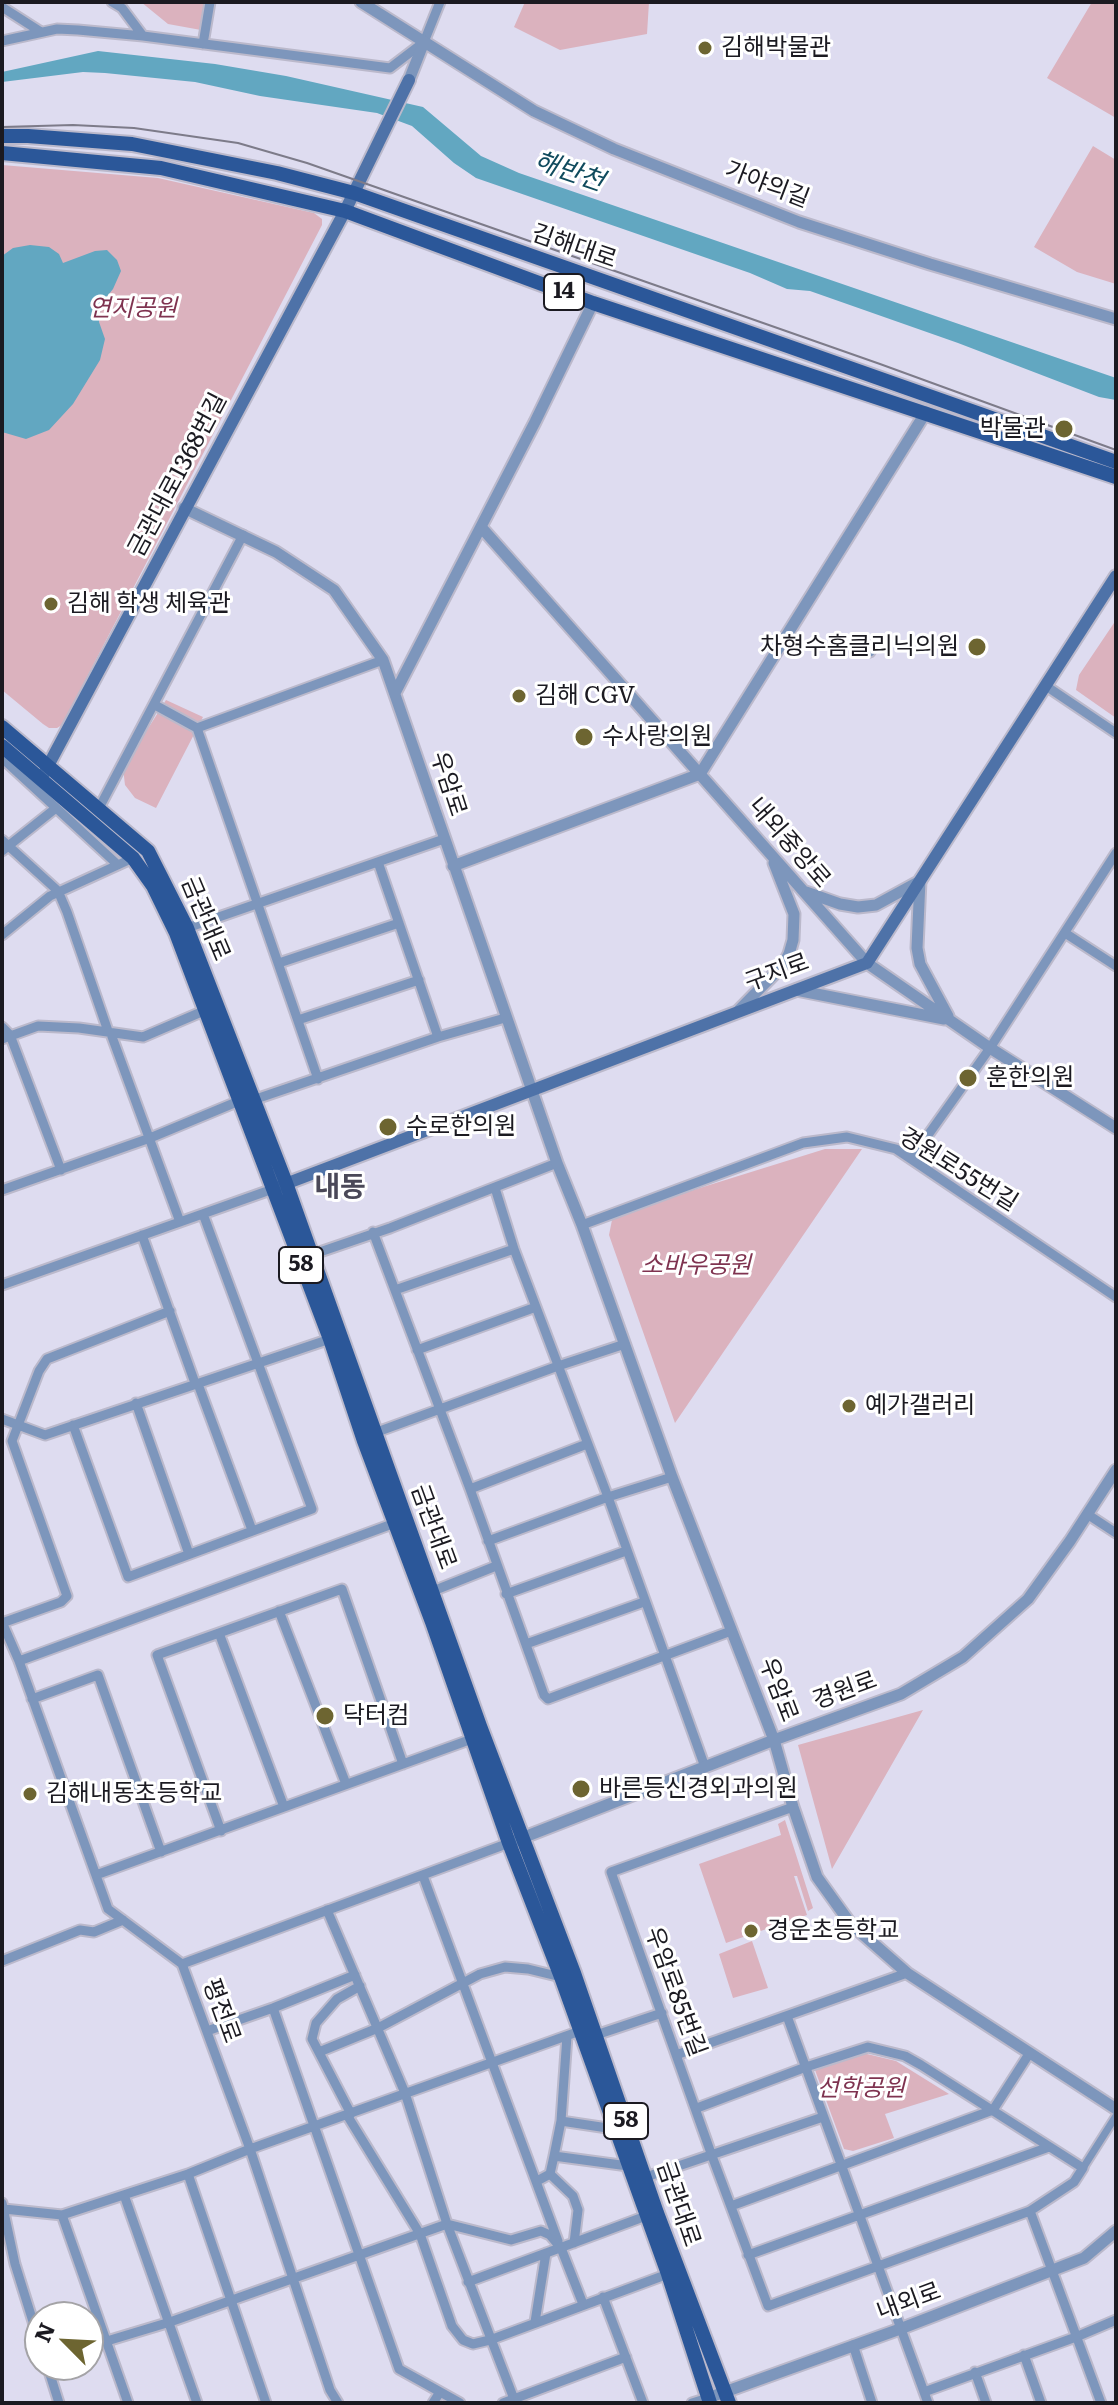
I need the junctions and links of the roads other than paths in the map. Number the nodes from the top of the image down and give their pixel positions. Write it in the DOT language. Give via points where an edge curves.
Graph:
graph roads {
  1 [pos="112,2"];
  2 [pos="210,2"];
  3 [pos="361,2"];
  4 [pos="440,2"];
  5 [pos="2,7"];
  6 [pos="41,32"];
  7 [pos="143,36"];
  8 [pos="2,41"];
  9 [pos="424,42"];
  10 [pos="203,44"];
  11 [pos="409,80"];
  12 [pos="2,136"];
  13 [pos="2,153"];
  14 [pos="354,193"];
  15 [pos="345,211"];
  16 [pos="593,303"];
  17 [pos="1116,319"];
  18 [pos="926,412"];
  19 [pos="1116,462"];
  20 [pos="1116,477"];
  21 [pos="184,508"];
  22 [pos="481,527"];
  23 [pos="243,535"];
  24 [pos="1116,576"];
  25 [pos="877,640"];
  26 [pos="870,652"];
  27 [pos="383,660"];
  28 [pos="1046,686"];
  29 [pos="395,693"];
  30 [pos="155,705"];
  31 [pos="2,727"];
  32 [pos="197,728"];
  33 [pos="1116,733"];
  34 [pos="2,746"];
  35 [pos="2,758"];
  36 [pos="48,766"];
  37 [pos="700,774"];
  38 [pos="41,779"];
  39 [pos="56,808"];
  40 [pos="98,810"];
  41 [pos="444,839"];
  42 [pos="4,846"];
  43 [pos="1116,853"];
  44 [pos="771,855"];
  45 [pos="133,858"];
  46 [pos="378,862"];
  47 [pos="118,865"];
  48 [pos="453,866"];
  49 [pos="920,880"];
  50 [pos="58,891"];
  51 [pos="803,892"];
  52 [pos="258,903"];
  53 [pos="399,923"];
  54 [pos="187,928"];
  55 [pos="1065,933"];
  56 [pos="2,935"];
  57 [pos="279,963"];
  58 [pos="867,963"];
  59 [pos="1116,966"];
  60 [pos="419,980"];
  61 [pos="795,990"];
  62 [pos="206,1010"];
  63 [pos="739,1010"];
  64 [pos="505,1018"];
  65 [pos="298,1020"];
  66 [pos="950,1020"];
  67 [pos="2,1027"];
  68 [pos="110,1032"];
  69 [pos="6,1037"];
  70 [pos="438,1037"];
  71 [pos="990,1048"];
  72 [pos="318,1079"];
  73 [pos="531,1091"];
  74 [pos="246,1101"];
  75 [pos="1116,1128"];
  76 [pos="150,1138"];
  77 [pos="911,1159"];
  78 [pos="557,1163"];
  79 [pos="61,1170"];
  80 [pos="280,1186"];
  81 [pos="495,1188"];
  82 [pos="2,1190"];
  83 [pos="203,1214"];
  84 [pos="180,1222"];
  85 [pos="582,1225"];
  86 [pos="373,1232"];
  87 [pos="142,1235"];
  88 [pos="514,1249"];
  89 [pos="311,1255"];
  90 [pos="2,1285"];
  91 [pos="395,1290"];
  92 [pos="1116,1297"];
  93 [pos="536,1307"];
  94 [pos="170,1311"];
  95 [pos="330,1339"];
  96 [pos="625,1344"];
  97 [pos="417,1350"];
  98 [pos="258,1364"];
  99 [pos="558,1366"];
  100 [pos="196,1383"];
  101 [pos="136,1403"];
  102 [pos="439,1410"];
  103 [pos="2,1419"];
  104 [pos="18,1425"];
  105 [pos="73,1425"];
  106 [pos="377,1432"];
  107 [pos="587,1444"];
  108 [pos="1116,1470"];
  109 [pos="672,1477"];
  110 [pos="470,1489"];
  111 [pos="608,1497"];
  112 [pos="1087,1514"];
  113 [pos="395,1523"];
  114 [pos="252,1530"];
  115 [pos="1116,1533"];
  116 [pos="488,1541"];
  117 [pos="626,1551"];
  118 [pos="189,1554"];
  119 [pos="496,1566"];
  120 [pos="433,1591"];
  121 [pos="506,1594"];
  122 [pos="644,1602"];
  123 [pos="279,1611"];
  124 [pos="2,1623"];
  125 [pos="731,1631"];
  126 [pos="219,1633"];
  127 [pos="526,1644"];
  128 [pos="664,1657"];
  129 [pos="19,1661"];
  130 [pos="32,1699"];
  131 [pos="472,1739"];
  132 [pos="774,1740"];
  133 [pos="403,1764"];
  134 [pos="705,1767"];
  135 [pos="346,1784"];
  136 [pos="284,1807"];
  137 [pos="793,1807"];
  138 [pos="221,1831"];
  139 [pos="524,1838"];
  140 [pos="509,1843"];
  141 [pos="161,1852"];
  142 [pos="96,1875"];
  143 [pos="423,1876"];
  144 [pos="327,1910"];
  145 [pos="123,1920"];
  146 [pos="2,1961"];
  147 [pos="182,1964"];
  148 [pos="907,1973"];
  149 [pos="355,1975"];
  150 [pos="561,1977"];
  151 [pos="462,1985"];
  152 [pos="360,1986"];
  153 [pos="273,2008"];
  154 [pos="662,2013"];
  155 [pos="787,2016"];
  156 [pos="378,2028"];
  157 [pos="207,2031"];
  158 [pos="573,2034"];
  159 [pos="596,2035"];
  160 [pos="319,2052"];
  161 [pos="1029,2054"];
  162 [pos="676,2055"];
  163 [pos="492,2061"];
  164 [pos="806,2067"];
  165 [pos="405,2093"];
  166 [pos="697,2108"];
  167 [pos="1116,2109"];
  168 [pos="993,2110"];
  169 [pos="349,2115"];
  170 [pos="1116,2116"];
  171 [pos="823,2117"];
  172 [pos="561,2121"];
  173 [pos="314,2127"];
  174 [pos="614,2129"];
  175 [pos="1049,2147"];
  176 [pos="250,2149"];
  177 [pos="554,2156"];
  178 [pos="712,2156"];
  179 [pos="841,2165"];
  180 [pos="628,2166"];
  181 [pos="1083,2168"];
  182 [pos="188,2174"];
  183 [pos="550,2174"];
  184 [pos="646,2177"];
  185 [pos="537,2181"];
  186 [pos="124,2195"];
  187 [pos="3,2206"];
  188 [pos="731,2206"];
  189 [pos="1030,2211"];
  190 [pos="62,2215"];
  191 [pos="859,2215"];
  192 [pos="646,2216"];
  193 [pos="447,2224"];
  194 [pos="1116,2231"];
  195 [pos="420,2234"];
  196 [pos="574,2243"];
  197 [pos="561,2248"];
  198 [pos="546,2253"];
  199 [pos="359,2255"];
  200 [pos="748,2255"];
  201 [pos="878,2267"];
  202 [pos="1053,2271"];
  203 [pos="668,2274"];
  204 [pos="295,2279"];
  205 [pos="468,2282"];
  206 [pos="603,2297"];
  207 [pos="232,2300"];
  208 [pos="27,2301"];
  209 [pos="583,2304"];
  210 [pos="1116,2320"];
  211 [pos="170,2322"];
  212 [pos="535,2322"];
  213 [pos="900,2329"];
  214 [pos="1076,2337"];
  215 [pos="490,2340"];
  216 [pos="107,2341"];
  217 [pos="853,2345"];
  218 [pos="1024,2355"];
  219 [pos="626,2357"];
  220 [pos="975,2372"];
  221 [pos="52,2381"];
  222 [pos="440,2392"];
  223 [pos="924,2392"];
  224 [pos="726,2397"];
  225 [pos="514,2399"];
  226 [pos="709,2400"];
  227 [pos="59,2403"];
  228 [pos="128,2403"];
  229 [pos="197,2403"];
  230 [pos="266,2403"];
  231 [pos="338,2403"];
  232 [pos="433,2403"];
  233 [pos="460,2403"];
  234 [pos="503,2403"];
  235 [pos="643,2403"];
  236 [pos="692,2403"];
  237 [pos="872,2403"];
  238 [pos="928,2403"];
  239 [pos="986,2403"];
  240 [pos="1041,2403"];
  241 [pos="1101,2403"];
  1 -- 7 [label="street"];
  2 -- 10 [label="street"];
  3 -- 9 [label="street, 가야의길"];
  4 -- 9 [label="street"];
  5 -- 6 [label="street"];
  6 -- 7 [label="street"];
  6 -- 8 [label="street"];
  7 -- 10 [label="street"];
  9 -- 10 [label="street" via="390,68"];
  9 -- 11 [label="street"];
  9 -- 17 [label="street, 가야의길" via="534,111 629,155 799,222"];
  11 -- 14 [label="main road, 금관대로1368번길"];
  12 -- 14 [label="main road, 김해대로" via="132,144"];
  13 -- 15 [label="main road, 김해대로 / 14" via="161,168"];
  14 -- 15 [label="main road, 금관대로1368번길"];
  14 -- 19 [label="main road, 김해대로"];
  15 -- 16 [label="main road, 김해대로 / 14"];
  15 -- 21 [label="main road, 금관대로1368번길"];
  16 -- 18 [label="main road, 김해대로 / 14"];
  16 -- 22 [label="street"];
  18 -- 20 [label="main road, 김해대로 / 14"];
  18 -- 37 [label="street"];
  21 -- 23 [label="street, 우암로"];
  21 -- 36 [label="main road, 금관대로1368번길"];
  22 -- 29 [label="street"];
  22 -- 37 [label="street, 내외중앙로"];
  23 -- 27 [label="street, 우암로" via="334,590"];
  23 -- 30 [label="street"];
  24 -- 28 [label="main road"];
  25 -- 26 [label="street"];
  27 -- 29 [label="street, 우암로"];
  27 -- 32 [label="street"];
  28 -- 33 [label="street"];
  28 -- 49 [label="main road"];
  29 -- 41 [label="street, 우암로"];
  30 -- 32 [label="street"];
  30 -- 40 [label="street"];
  31 -- 36 [label="main road, 금관대로"];
  32 -- 52 [label="street"];
  34 -- 38 [label="main road, 금관대로 / 58"];
  35 -- 39 [label="street"];
  36 -- 38 [label="main road, 금관대로1368번길"];
  36 -- 40 [label="main road, 금관대로"];
  37 -- 44 [label="street, 내외중앙로"];
  37 -- 48 [label="street"];
  38 -- 45 [label="main road, 금관대로 / 58"];
  39 -- 42 [label="street"];
  39 -- 47 [label="street"];
  40 -- 54 [label="main road, 금관대로" via="148,851"];
  41 -- 46 [label="street"];
  41 -- 48 [label="street, 우암로"];
  42 -- 50 [label="street"];
  43 -- 55 [label="street"];
  44 -- 51 [label="street, 내외중앙로"];
  44 -- 63 [label="street" via="794,914 793,940 783,965"];
  45 -- 47 [label="street"];
  45 -- 62 [label="main road, 금관대로 / 58" via="159,897"];
  46 -- 52 [label="street"];
  46 -- 53 [label="street"];
  47 -- 50 [label="street"];
  48 -- 64 [label="street, 우암로"];
  49 -- 51 [label="street" via="876,905 858,907"];
  49 -- 58 [label="main road"];
  49 -- 66 [label="street" via="918,956"];
  50 -- 56 [label="street"];
  50 -- 68 [label="street"];
  51 -- 58 [label="street, 내외중앙로"];
  52 -- 54 [label="street"];
  52 -- 57 [label="street"];
  53 -- 57 [label="street"];
  53 -- 60 [label="street"];
  54 -- 74 [label="main road, 금관대로"];
  55 -- 59 [label="street"];
  55 -- 71 [label="street"];
  57 -- 65 [label="street"];
  58 -- 61 [label="main road, 구지로"];
  58 -- 66 [label="street, 내외중앙로"];
  60 -- 65 [label="street"];
  60 -- 70 [label="street"];
  61 -- 63 [label="main road, 구지로"];
  61 -- 66 [label="street"];
  62 -- 68 [label="street" via="143,1037"];
  62 -- 74 [label="main road, 금관대로 / 58"];
  63 -- 73 [label="main road, 구지로"];
  64 -- 70 [label="street"];
  64 -- 73 [label="street, 우암로"];
  65 -- 72 [label="street"];
  66 -- 71 [label="street, 내외중앙로"];
  67 -- 69 [label="street"];
  68 -- 69 [label="street" via="38,1026"];
  68 -- 76 [label="street"];
  69 -- 79 [label="street"];
  70 -- 72 [label="street"];
  71 -- 75 [label="street, 내외중앙로"];
  71 -- 77 [label="street"];
  72 -- 74 [label="street"];
  73 -- 78 [label="street, 우암로"];
  73 -- 80 [label="main road, 구지로"];
  74 -- 76 [label="street"];
  74 -- 80 [label="main road, 금관대로 / 58"];
  76 -- 79 [label="street"];
  76 -- 84 [label="street"];
  77 -- 85 [label="street, 경원로55번길" via="896,1149 847,1137 803,1143"];
  77 -- 92 [label="street, 경원로55번길"];
  78 -- 81 [label="street"];
  78 -- 85 [label="street, 우암로"];
  79 -- 82 [label="street"];
  80 -- 83 [label="street"];
  80 -- 89 [label="main road, 금관대로"];
  80 -- 95 [label="main road, 금관대로 / 58"];
  81 -- 86 [label="street"];
  81 -- 88 [label="street"];
  83 -- 84 [label="street"];
  83 -- 98 [label="street"];
  84 -- 87 [label="street"];
  85 -- 96 [label="street, 우암로"];
  86 -- 89 [label="street"];
  86 -- 91 [label="street"];
  87 -- 90 [label="street"];
  87 -- 94 [label="street"];
  88 -- 91 [label="street"];
  88 -- 93 [label="street"];
  89 -- 106 [label="main road, 금관대로"];
  91 -- 97 [label="street"];
  93 -- 97 [label="street"];
  93 -- 99 [label="street"];
  94 -- 100 [label="street"];
  94 -- 104 [label="street" via="47,1359"];
  95 -- 98 [label="street"];
  95 -- 113 [label="main road, 금관대로 / 58"];
  96 -- 99 [label="street"];
  96 -- 109 [label="street, 우암로"];
  97 -- 102 [label="street"];
  98 -- 100 [label="street"];
  98 -- 114 [label="street" via="312,1509"];
  99 -- 102 [label="street"];
  99 -- 107 [label="street"];
  100 -- 101 [label="street"];
  100 -- 114 [label="street"];
  101 -- 105 [label="street"];
  101 -- 118 [label="street"];
  102 -- 106 [label="street"];
  102 -- 110 [label="street"];
  103 -- 104 [label="street"];
  104 -- 105 [label="street" via="45,1435"];
  104 -- 124 [label="street" via="12,1441 67,1596"];
  105 -- 118 [label="street" via="128,1577"];
  106 -- 120 [label="main road, 금관대로"];
  107 -- 110 [label="street"];
  107 -- 111 [label="street"];
  108 -- 112 [label="street, 경원로"];
  109 -- 111 [label="street"];
  109 -- 125 [label="street, 우암로"];
  110 -- 116 [label="street"];
  111 -- 116 [label="street"];
  111 -- 117 [label="street"];
  112 -- 115 [label="street"];
  112 -- 132 [label="street, 경원로" via="1028,1599 963,1657 901,1694"];
  113 -- 129 [label="street"];
  113 -- 131 [label="main road, 금관대로 / 58"];
  114 -- 118 [label="street"];
  116 -- 119 [label="street"];
  117 -- 121 [label="street"];
  117 -- 122 [label="street"];
  119 -- 120 [label="street"];
  119 -- 121 [label="street"];
  120 -- 139 [label="main road, 금관대로"];
  121 -- 127 [label="street"];
  122 -- 127 [label="street"];
  122 -- 128 [label="street"];
  123 -- 126 [label="street"];
  123 -- 133 [label="street" via="342,1589"];
  123 -- 135 [label="street"];
  124 -- 129 [label="street, 평전로"];
  125 -- 128 [label="street"];
  125 -- 132 [label="street, 우암로"];
  126 -- 136 [label="street"];
  126 -- 138 [label="street" via="157,1655"];
  127 -- 128 [label="street" via="548,1699"];
  128 -- 134 [label="street"];
  129 -- 130 [label="street, 평전로"];
  130 -- 141 [label="street" via="98,1675"];
  130 -- 142 [label="street, 평전로"];
  131 -- 133 [label="street"];
  131 -- 140 [label="main road, 금관대로 / 58"];
  132 -- 134 [label="street, 경원로"];
  132 -- 137 [label="street, 우암로"];
  133 -- 135 [label="street"];
  134 -- 139 [label="street, 경원로"];
  135 -- 136 [label="street"];
  136 -- 138 [label="street"];
  137 -- 148 [label="street, 우암로" via="817,1877 850,1923"];
  137 -- 154 [label="street, 우암로85번길" via="611,1872"];
  138 -- 141 [label="street"];
  139 -- 140 [label="street, 경원로"];
  139 -- 159 [label="main road, 금관대로 / 58"];
  140 -- 143 [label="street"];
  140 -- 150 [label="main road, 금관대로 / 58"];
  141 -- 142 [label="street"];
  142 -- 145 [label="street, 평전로" via="108,1909"];
  143 -- 144 [label="street"];
  143 -- 151 [label="street"];
  144 -- 147 [label="street"];
  144 -- 149 [label="street"];
  145 -- 146 [label="street" via="94,1932 80,1930"];
  145 -- 147 [label="street, 평전로"];
  147 -- 157 [label="street, 평전로"];
  148 -- 155 [label="street"];
  148 -- 161 [label="street, 우암로"];
  149 -- 152 [label="street"];
  149 -- 153 [label="street"];
  150 -- 151 [label="street" via="505,1967"];
  150 -- 158 [label="main road, 금관대로 / 58"];
  151 -- 156 [label="street"];
  151 -- 163 [label="street"];
  152 -- 156 [label="street"];
  152 -- 160 [label="street" via="337,1999 316,2023 312,2039"];
  153 -- 157 [label="street"];
  153 -- 173 [label="street"];
  154 -- 159 [label="street"];
  154 -- 162 [label="street, 우암로85번길"];
  155 -- 162 [label="street"];
  155 -- 164 [label="street"];
  156 -- 160 [label="street"];
  156 -- 165 [label="street"];
  157 -- 176 [label="street, 평전로"];
  158 -- 163 [label="street"];
  158 -- 172 [label="street"];
  158 -- 174 [label="main road, 금관대로 / 58"];
  159 -- 184 [label="main road, 금관대로 / 58"];
  160 -- 169 [label="street"];
  161 -- 167 [label="street, 우암로"];
  161 -- 168 [label="street"];
  162 -- 166 [label="street, 우암로85번길"];
  163 -- 165 [label="street"];
  163 -- 185 [label="street"];
  164 -- 166 [label="street"];
  164 -- 168 [label="street" via="868,2047 905,2056"];
  164 -- 171 [label="street"];
  165 -- 169 [label="street"];
  165 -- 193 [label="street"];
  166 -- 178 [label="street, 우암로85번길"];
  168 -- 175 [label="street"];
  168 -- 179 [label="street"];
  169 -- 173 [label="street"];
  169 -- 195 [label="street"];
  170 -- 181 [label="street"];
  171 -- 178 [label="street"];
  171 -- 179 [label="street"];
  172 -- 174 [label="street"];
  172 -- 177 [label="street"];
  173 -- 176 [label="street"];
  173 -- 199 [label="street"];
  174 -- 180 [label="main road, 금관대로 / 58"];
  175 -- 181 [label="street"];
  175 -- 191 [label="street"];
  176 -- 182 [label="street"];
  176 -- 204 [label="street, 평전로"];
  177 -- 180 [label="street"];
  177 -- 183 [label="street"];
  178 -- 184 [label="street"];
  178 -- 188 [label="street, 우암로85번길"];
  179 -- 188 [label="street"];
  179 -- 191 [label="street"];
  180 -- 192 [label="main road, 금관대로 / 58"];
  181 -- 189 [label="street" via="1074,2182"];
  182 -- 186 [label="street"];
  182 -- 207 [label="street"];
  183 -- 185 [label="street"];
  183 -- 196 [label="street" via="573,2196 578,2210"];
  184 -- 224 [label="main road, 금관대로 / 58"];
  185 -- 197 [label="street"];
  186 -- 190 [label="street"];
  186 -- 211 [label="street"];
  187 -- 190 [label="street"];
  187 -- 208 [label="street"];
  188 -- 200 [label="street, 우암로85번길"];
  189 -- 201 [label="street"];
  189 -- 202 [label="street"];
  190 -- 216 [label="street"];
  191 -- 200 [label="street"];
  191 -- 201 [label="street"];
  192 -- 196 [label="street"];
  192 -- 203 [label="main road, 금관대로 / 58"];
  193 -- 195 [label="street"];
  193 -- 197 [label="street" via="511,2240 541,2231"];
  193 -- 205 [label="street"];
  194 -- 202 [label="street, 내외로" via="1084,2258"];
  195 -- 199 [label="street"];
  195 -- 215 [label="street" via="456,2334 473,2344"];
  196 -- 197 [label="street"];
  197 -- 198 [label="street"];
  197 -- 209 [label="street"];
  198 -- 205 [label="street"];
  198 -- 212 [label="street"];
  199 -- 204 [label="street"];
  199 -- 222 [label="street" via="399,2369"];
  200 -- 201 [label="street, 우암로85번길" via="768,2306"];
  201 -- 213 [label="street"];
  202 -- 213 [label="street, 내외로"];
  202 -- 214 [label="street"];
  203 -- 206 [label="street"];
  203 -- 226 [label="main road, 금관대로 / 58"];
  204 -- 207 [label="street"];
  204 -- 231 [label="street, 평전로"];
  205 -- 215 [label="street"];
  206 -- 209 [label="street"];
  206 -- 219 [label="street"];
  207 -- 211 [label="street"];
  207 -- 230 [label="street"];
  209 -- 212 [label="street"];
  210 -- 214 [label="street"];
  211 -- 216 [label="street"];
  211 -- 229 [label="street"];
  212 -- 215 [label="street"];
  213 -- 217 [label="street, 내외로"];
  213 -- 223 [label="street"];
  214 -- 218 [label="street"];
  214 -- 241 [label="street"];
  215 -- 225 [label="street"];
  216 -- 228 [label="street"];
  217 -- 224 [label="street, 내외로"];
  217 -- 237 [label="street"];
  218 -- 220 [label="street"];
  218 -- 240 [label="street"];
  219 -- 225 [label="street"];
  219 -- 235 [label="street"];
  220 -- 223 [label="street"];
  220 -- 239 [label="street"];
  221 -- 227 [label="street"];
  222 -- 232 [label="street"];
  222 -- 233 [label="street"];
  223 -- 238 [label="street"];
  224 -- 226 [label="street, 내외로"];
  225 -- 234 [label="street"];
  226 -- 236 [label="street"];
}
